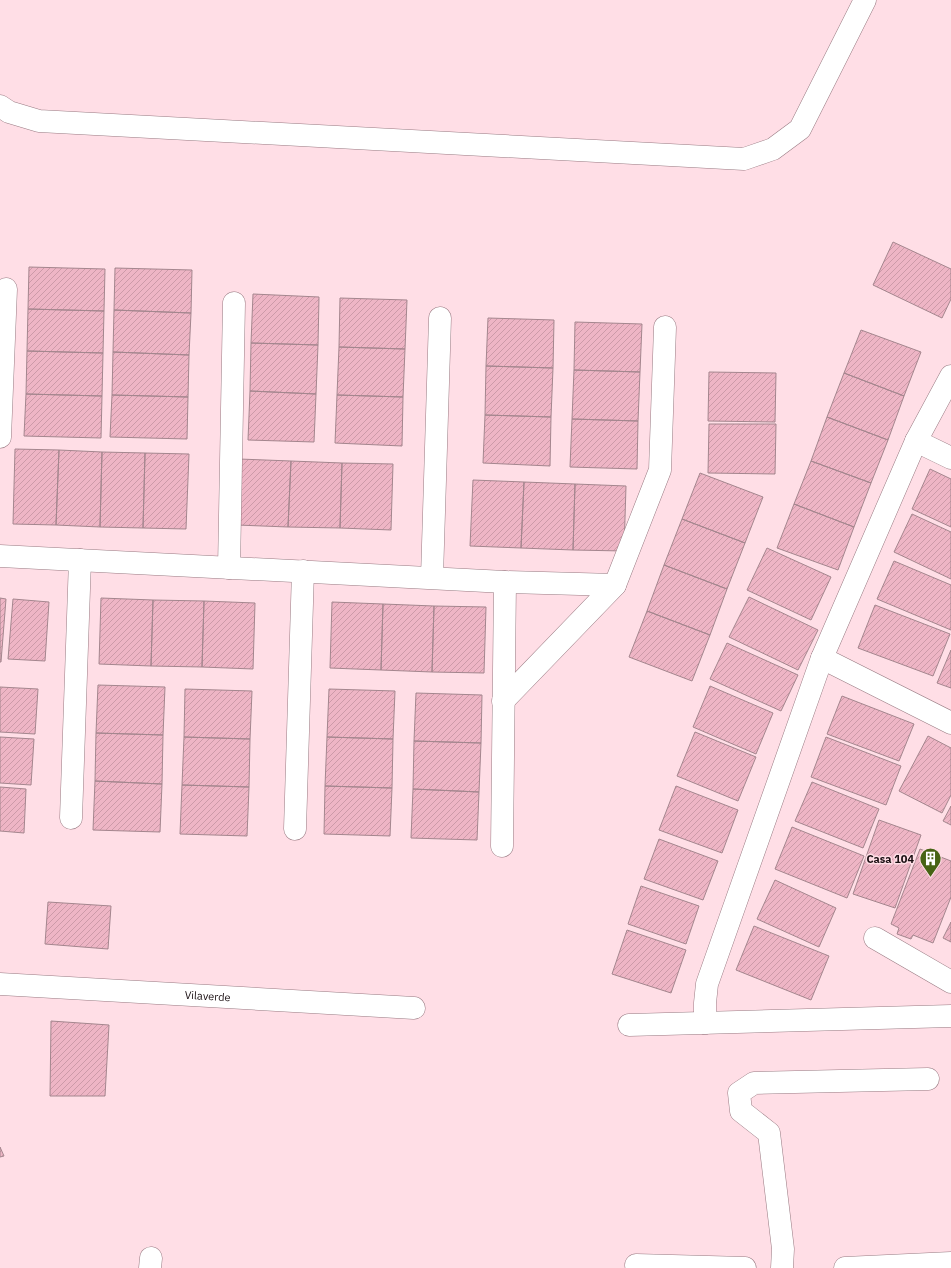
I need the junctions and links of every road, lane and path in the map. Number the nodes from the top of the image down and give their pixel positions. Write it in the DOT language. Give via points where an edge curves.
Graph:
graph roads {
  1 [pos="864,0"];
  2 [pos="0,106"];
  3 [pos="6,289"];
  4 [pos="234,303"];
  5 [pos="440,318"];
  6 [pos="665,327"];
  7 [pos="951,376"];
  8 [pos="0,437"];
  9 [pos="916,441"];
  10 [pos="951,458"];
  11 [pos="0,556"];
  12 [pos="80,560"];
  13 [pos="229,568"];
  14 [pos="302,571"];
  15 [pos="432,577"];
  16 [pos="504,582"];
  17 [pos="615,585"];
  18 [pos="822,658"];
  19 [pos="503,701"];
  20 [pos="951,723"];
  21 [pos="71,818"];
  22 [pos="295,828"];
  23 [pos="502,846"];
  24 [pos="875,938"];
  25 [pos="951,982"];
  26 [pos="0,984"];
  27 [pos="414,1008"];
  28 [pos="951,1016"];
  29 [pos="705,1023"];
  30 [pos="629,1025"];
  31 [pos="928,1079"];
  32 [pos="951,1263"];
  33 [pos="636,1266"];
  34 [pos="745,1268"];
  35 [pos="782,1268"];
  36 [pos="845,1268"];
  1 -- 2 [label="street" via="800,129 773,148 744,159 39,121 9,112"];
  3 -- 8 [label="street"];
  4 -- 13 [label="street"];
  5 -- 15 [label="street"];
  6 -- 17 [label="street" via="660,470"];
  7 -- 9 [label="street"];
  9 -- 10 [label="street"];
  9 -- 18 [label="street"];
  11 -- 12 [label="street"];
  12 -- 13 [label="street"];
  12 -- 21 [label="street"];
  13 -- 14 [label="street"];
  14 -- 15 [label="street"];
  14 -- 22 [label="street"];
  15 -- 16 [label="street"];
  16 -- 17 [label="street"];
  16 -- 19 [label="street"];
  17 -- 19 [label="street"];
  18 -- 20 [label="street"];
  18 -- 29 [label="street" via="707,984"];
  19 -- 23 [label="street"];
  24 -- 25 [label="street"];
  26 -- 27 [label="street, Vilaverde"];
  28 -- 29 [label="street"];
  29 -- 30 [label="street"];
  31 -- 35 [label="street" via="754,1083 739,1094 741,1111 769,1133 783,1249"];
  32 -- 36 [label="street"];
  33 -- 34 [label="street"];
}
